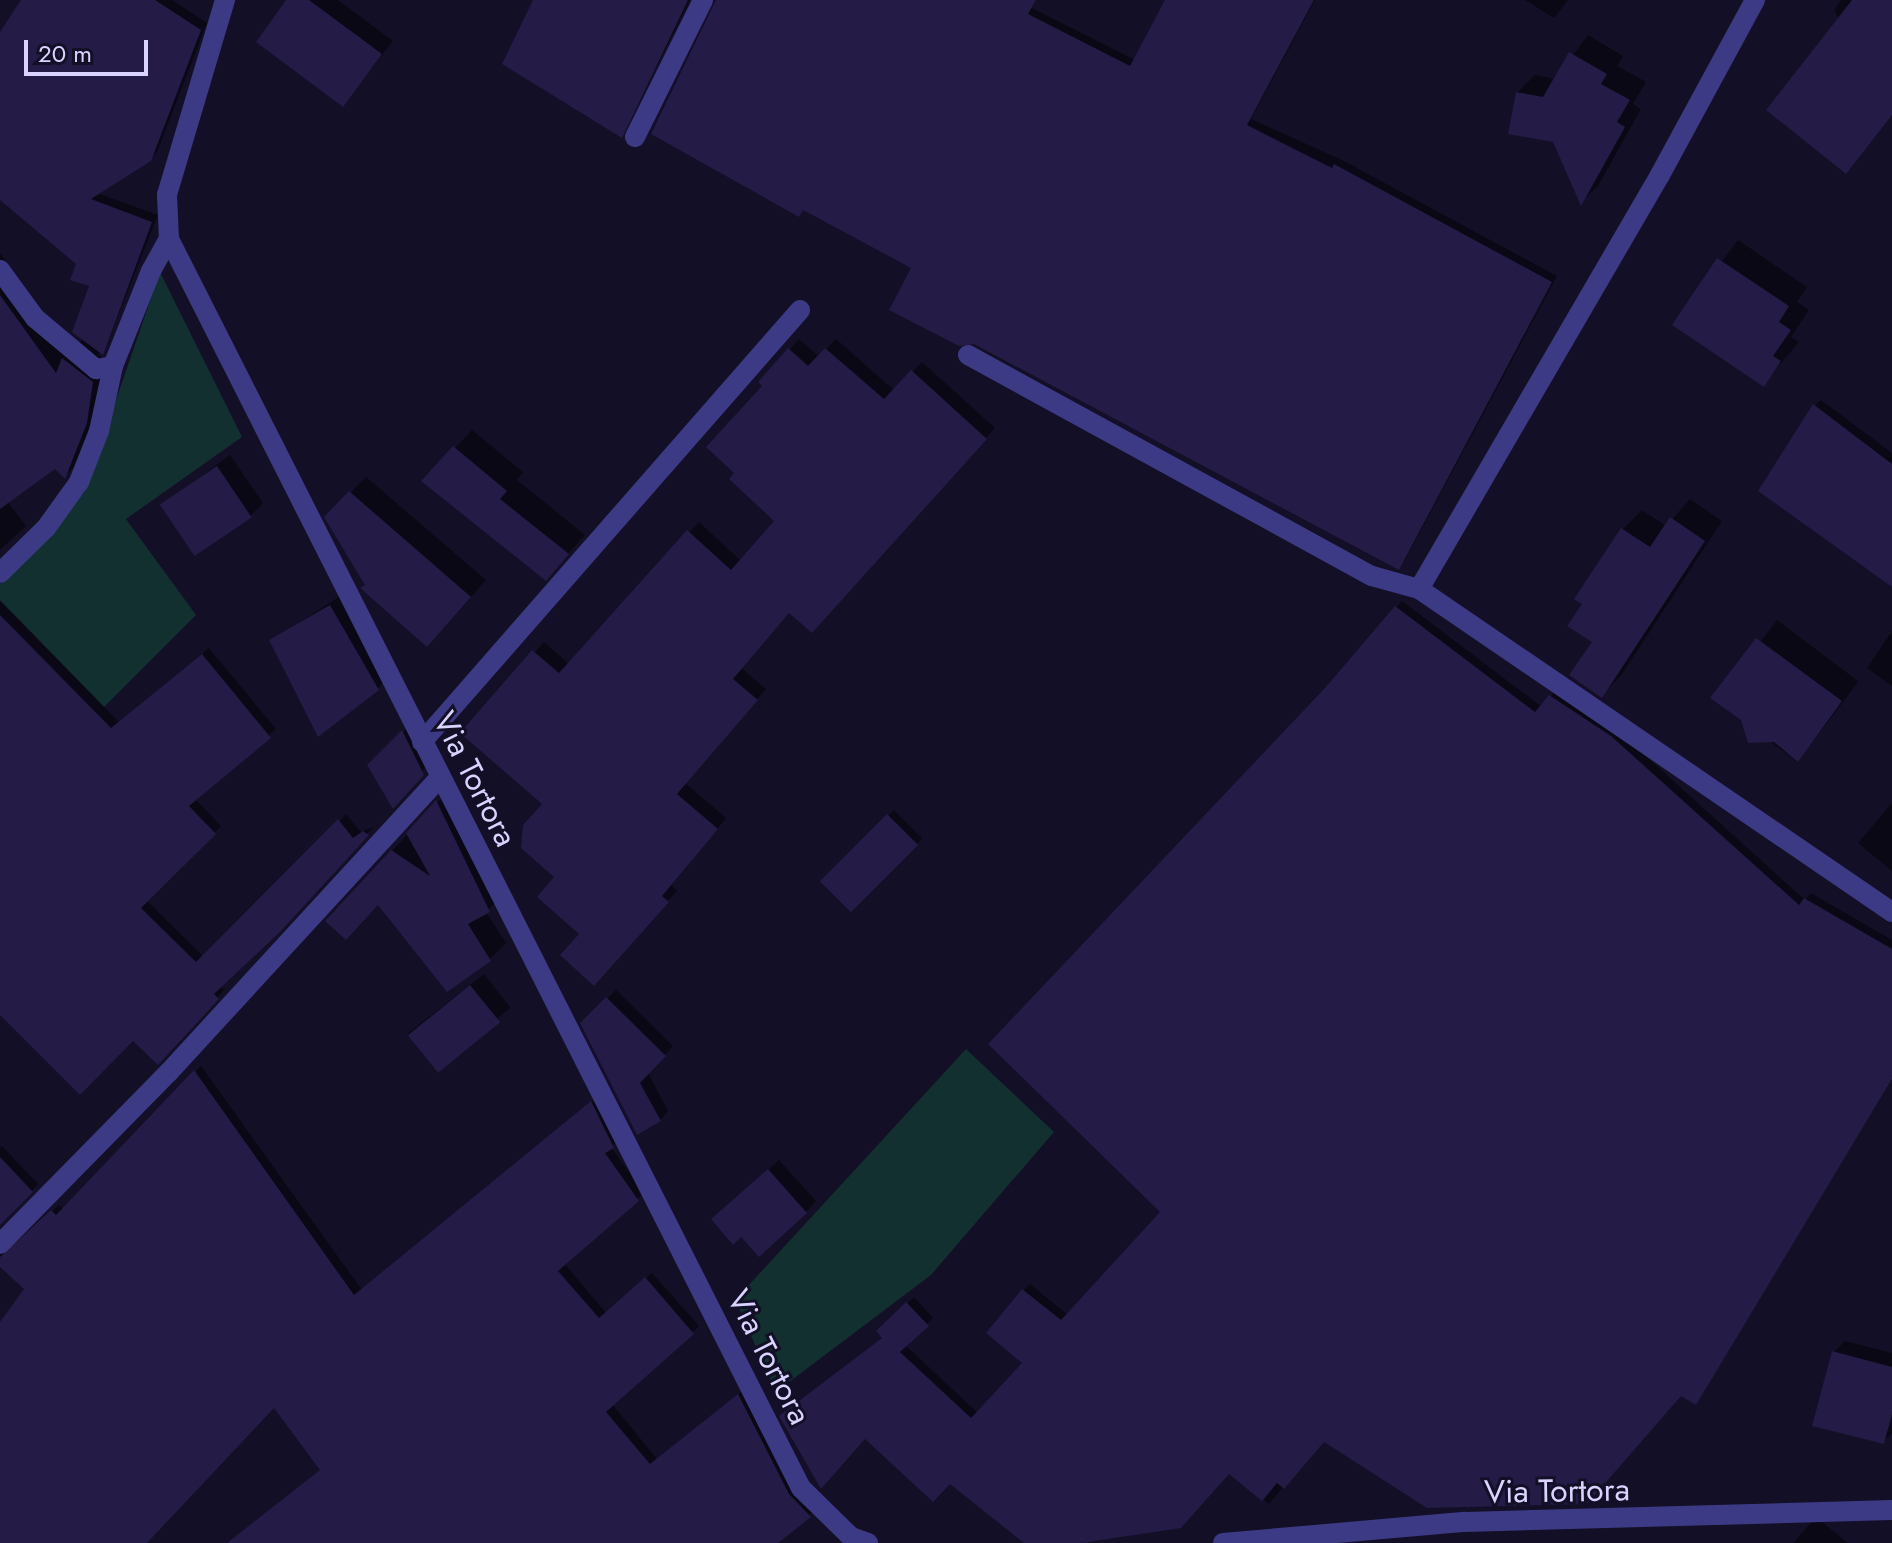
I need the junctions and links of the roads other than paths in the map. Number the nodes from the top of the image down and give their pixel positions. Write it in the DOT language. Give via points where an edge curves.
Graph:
graph roads {
  1 [pos="225,0"];
  2 [pos="703,0"];
  3 [pos="1755,0"];
  4 [pos="635,137"];
  5 [pos="169,239"];
  6 [pos="0,270"];
  7 [pos="800,310"];
  8 [pos="968,355"];
  9 [pos="113,366"];
  10 [pos="0,573"];
  11 [pos="1419,589"];
  12 [pos="422,742"];
  13 [pos="439,778"];
  14 [pos="1892,912"];
  15 [pos="0,1244"];
  16 [pos="1892,1510"];
  17 [pos="868,1543"];
  18 [pos="1223,1543"];
  1 -- 5 [label="street, Via Tortora" via="167,195"];
  2 -- 4 [label="street"];
  3 -- 11 [label="street" via="1660,175"];
  5 -- 9 [label="street"];
  5 -- 12 [label="street, Via Tortora"];
  6 -- 9 [label="street" via="35,318 96,369"];
  7 -- 12 [label="street"];
  8 -- 11 [label="street" via="1372,576"];
  9 -- 10 [label="street" via="99,431 79,482 46,528"];
  11 -- 14 [label="street"];
  12 -- 13 [label="street, Via Tortora"];
  13 -- 15 [label="street" via="169,1072"];
  13 -- 17 [label="street, Via Tortora" via="801,1488 851,1537"];
  16 -- 18 [label="street, Via Tortora" via="1465,1522"];
}
